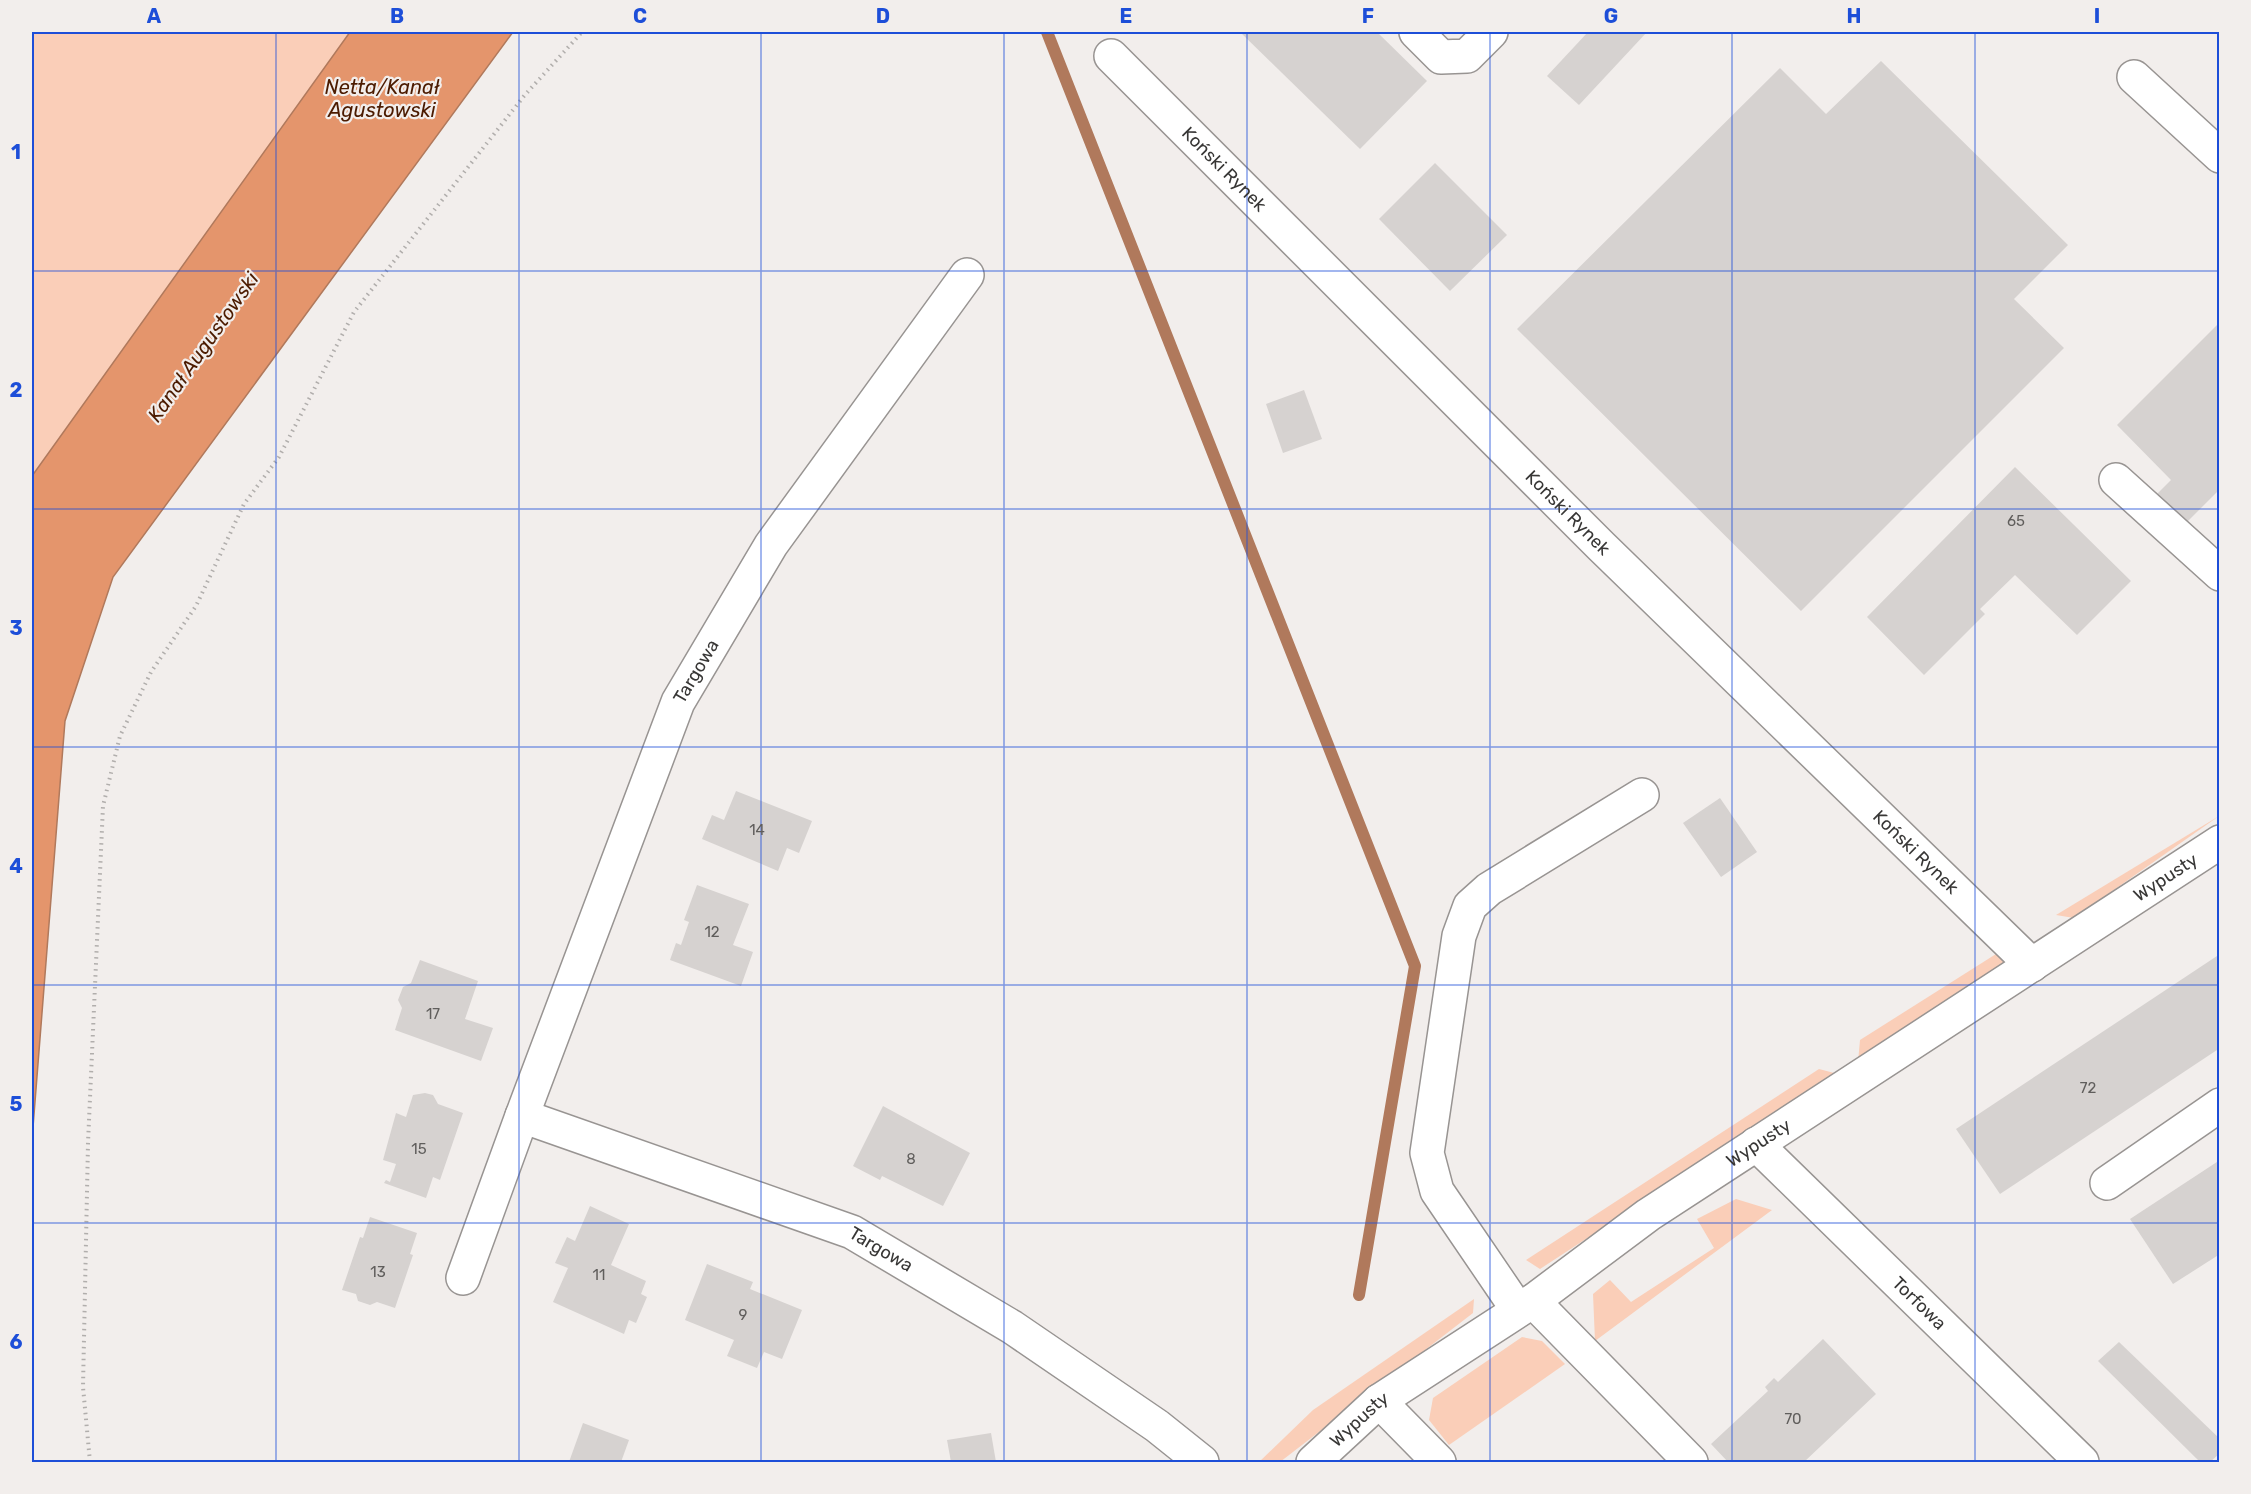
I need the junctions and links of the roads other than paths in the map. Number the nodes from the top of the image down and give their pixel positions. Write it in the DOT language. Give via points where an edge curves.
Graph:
graph roads {
  1 [pos="1416,32"];
  2 [pos="1491,32"];
  3 [pos="1111,56"];
  4 [pos="2134,78"];
  5 [pos="2220,156"];
  6 [pos="967,275"];
  7 [pos="2115,480"];
  8 [pos="2220,574"];
  9 [pos="1642,795"];
  10 [pos="2220,842"];
  11 [pos="2031,965"];
  12 [pos="2220,1105"];
  13 [pos="522,1116"];
  14 [pos="1756,1144"];
  15 [pos="2107,1184"];
  16 [pos="463,1278"];
  17 [pos="1525,1305"];
  18 [pos="1379,1401"];
  19 [pos="1202,1462"];
  20 [pos="1313,1462"];
  21 [pos="1439,1462"];
  22 [pos="1691,1462"];
  23 [pos="2082,1462"];
  1 -- 2 [label="street" via="1441,57 1467,56"];
  3 -- 11 [label="street, Koński Rynek" via="1593,538"];
  4 -- 5 [label="street"];
  6 -- 13 [label="street, Targowa" via="771,545 678,702"];
  7 -- 8 [label="street"];
  9 -- 17 [label="street" via="1489,889 1470,906 1459,936 1427,1153 1437,1191"];
  10 -- 11 [label="street, Wypusty"];
  11 -- 14 [label="street, Wypusty"];
  12 -- 15 [label="street"];
  13 -- 16 [label="street, Targowa"];
  13 -- 19 [label="street, Targowa" via="852,1232 1012,1327 1157,1426"];
  14 -- 17 [label="street, Wypusty" via="1648,1215"];
  14 -- 23 [label="street, Torfowa"];
  17 -- 18 [label="street, Wypusty"];
  17 -- 22 [label="street"];
  18 -- 20 [label="street, Wypusty"];
  18 -- 21 [label="street"];
}
